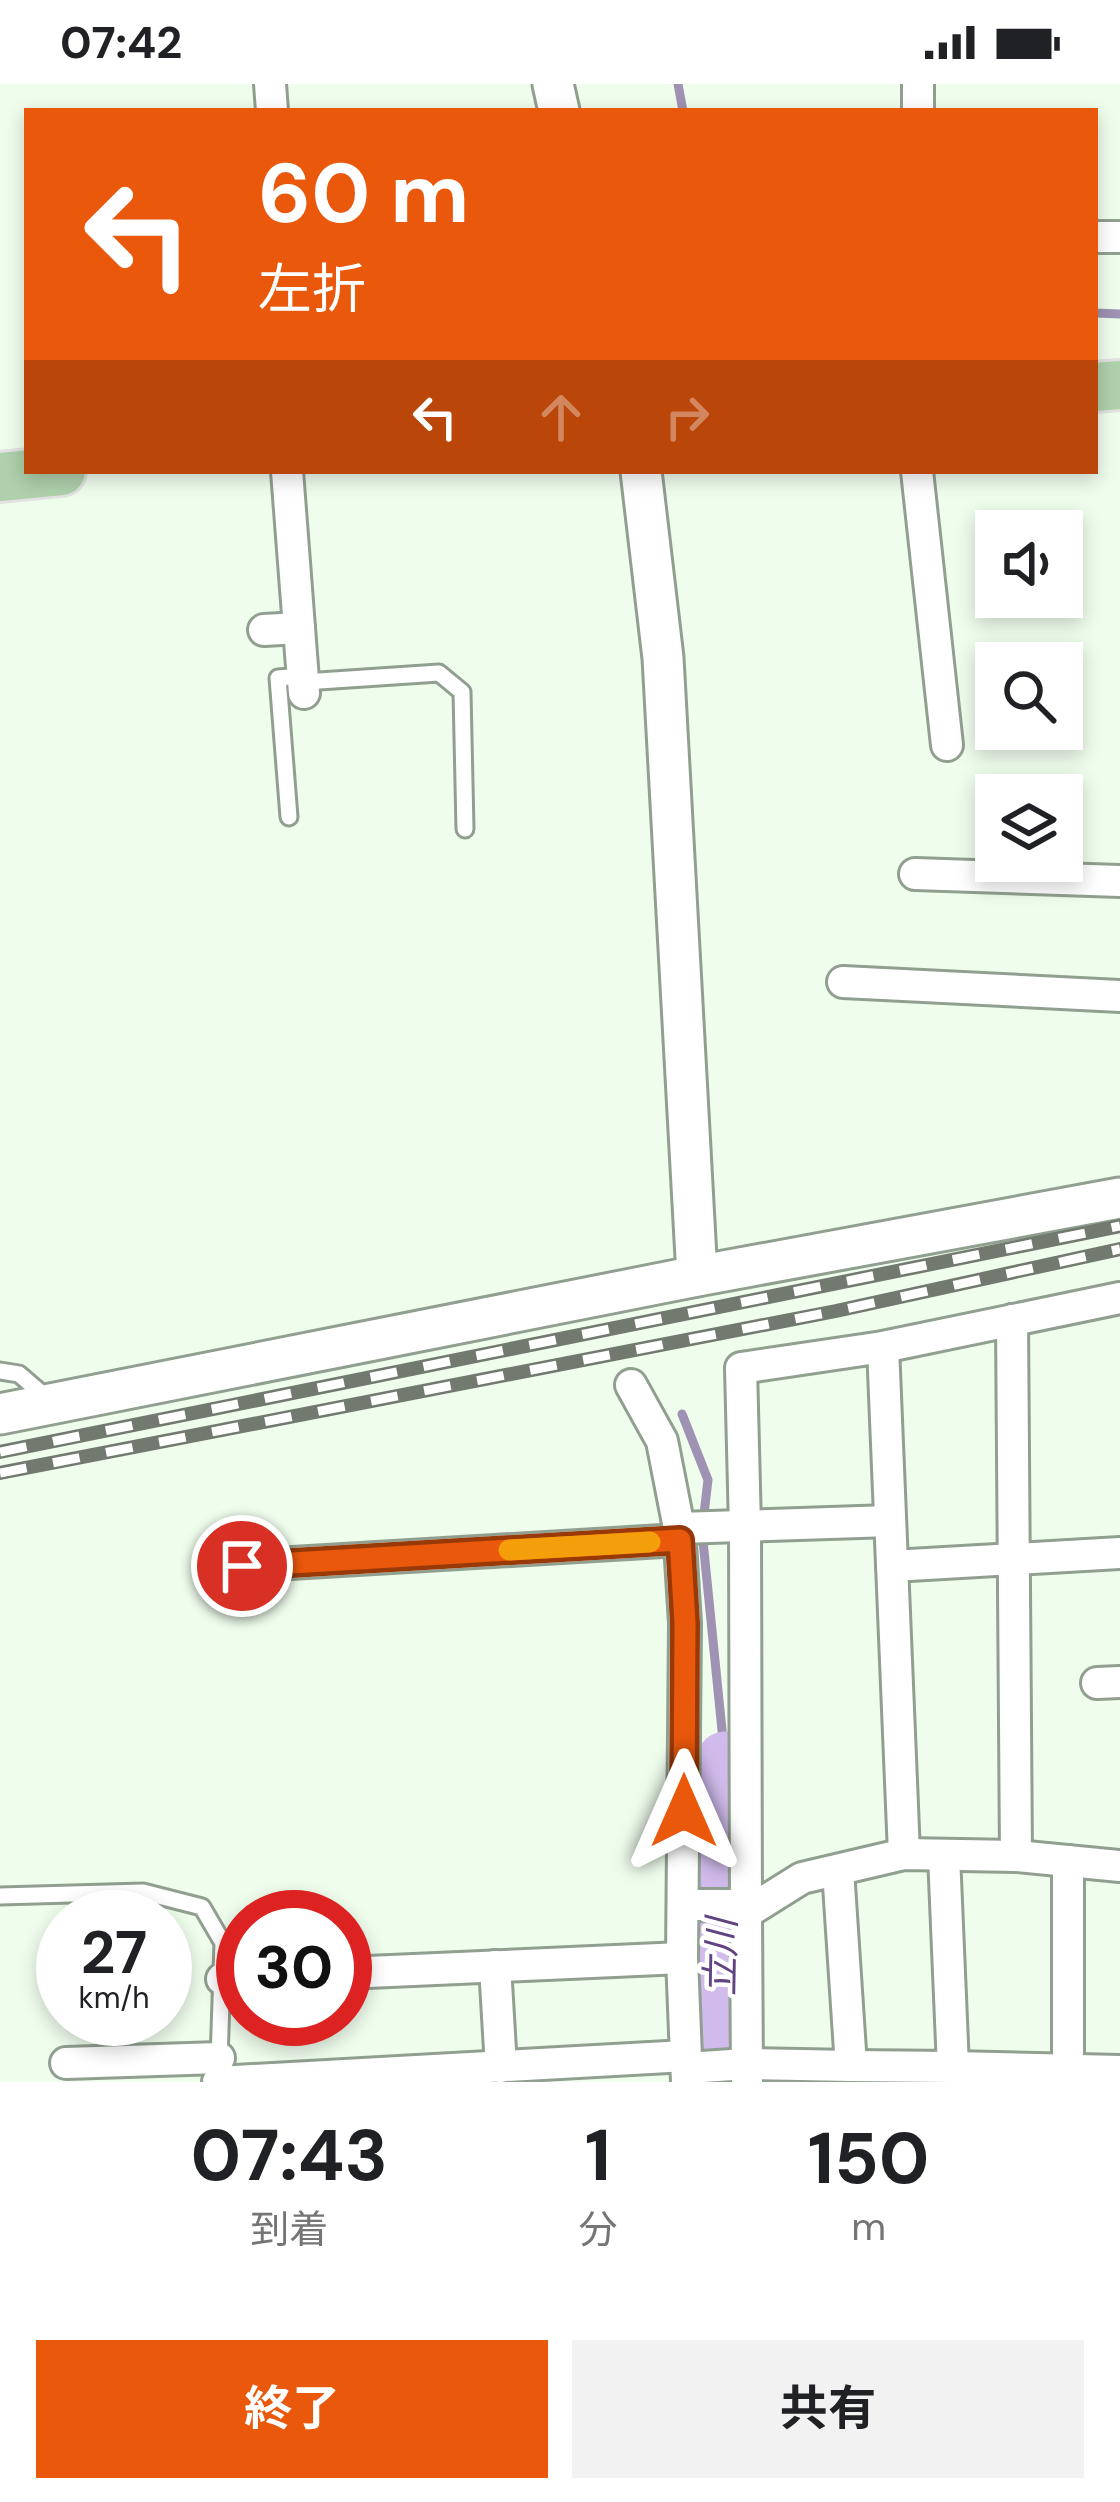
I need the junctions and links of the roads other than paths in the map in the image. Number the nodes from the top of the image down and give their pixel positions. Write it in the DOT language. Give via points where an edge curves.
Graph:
graph roads {
  1 [pos="30,474"];
  2 [pos="287,474"];
  3 [pos="641,474"];
  4 [pos="917,474"];
  5 [pos="0,477"];
  6 [pos="299,628"];
  7 [pos="264,630"];
  8 [pos="304,684"];
  9 [pos="946,745"];
  10 [pos="289,817"];
  11 [pos="465,829"];
  12 [pos="915,874"];
  13 [pos="1120,881"];
  14 [pos="843,982"];
  15 [pos="1120,996"];
  16 [pos="1120,1198"];
  17 [pos="697,1276"];
  18 [pos="1120,1298"];
  19 [pos="1012,1321"];
  20 [pos="883,1347"];
  21 [pos="0,1372"];
  22 [pos="631,1385"];
  23 [pos="52,1403"];
  24 [pos="0,1414"];
  25 [pos="890,1521"];
  26 [pos="735,1527"];
  27 [pos="680,1532"];
  28 [pos="1120,1553"];
  29 [pos="1013,1558"];
  30 [pos="242,1566"];
  31 [pos="892,1566"];
  32 [pos="904,1854"];
  33 [pos="944,1855"];
  34 [pos="1016,1856"];
  35 [pos="1068,1861"];
  36 [pos="1120,1866"];
  37 [pos="838,1870"];
  38 [pos="0,1896"];
  39 [pos="687,1906"];
  40 [pos="740,1908"];
  41 [pos="216,1931"];
  42 [pos="682,1958"];
  43 [pos="495,1966"];
  44 [pos="372,1972"];
  45 [pos="66,2063"];
  46 [pos="501,2067"];
  47 [pos="952,2067"];
  48 [pos="688,2068"];
  49 [pos="1068,2070"];
  50 [pos="742,2071"];
  51 [pos="1120,2071"];
  52 [pos="862,2072"];
  53 [pos="218,2074"];
  54 [pos="990,2075"];
  1 -- 5 [label="main road"];
  2 -- 6 [label="street"];
  3 -- 17 [label="street" via="664,658"];
  4 -- 9 [label="street"];
  6 -- 7 [label="street"];
  6 -- 8 [label="street"];
  8 -- 10 [label="lane" via="278,678"];
  8 -- 11 [label="lane" via="439,673 462,692"];
  12 -- 13 [label="street"];
  14 -- 15 [label="street"];
  16 -- 17 [label="street"];
  17 -- 23 [label="street"];
  18 -- 19 [label="street"];
  19 -- 20 [label="street"];
  19 -- 29 [label="street"];
  20 -- 25 [label="street"];
  20 -- 26 [label="street" via="741,1368"];
  21 -- 23 [label="lane" via="19,1375"];
  22 -- 27 [label="street" via="662,1441"];
  23 -- 24 [label="street"];
  25 -- 26 [label="street"];
  25 -- 31 [label="street"];
  26 -- 27 [label="street"];
  26 -- 40 [label="street"];
  27 -- 30 [label="street"];
  27 -- 39 [label="street"];
  28 -- 29 [label="street"];
  29 -- 31 [label="street"];
  29 -- 34 [label="street"];
  31 -- 32 [label="street"];
  32 -- 33 [label="street"];
  32 -- 37 [label="street"];
  33 -- 34 [label="street"];
  33 -- 47 [label="street"];
  34 -- 35 [label="street"];
  35 -- 36 [label="street"];
  35 -- 49 [label="street"];
  37 -- 40 [label="street"];
  37 -- 52 [label="street"];
  38 -- 41 [label="lane" via="143,1892 202,1906"];
  39 -- 40 [label="street"];
  39 -- 42 [label="street"];
  40 -- 50 [label="street"];
  42 -- 43 [label="street"];
  42 -- 48 [label="street"];
  43 -- 44 [label="street"];
  43 -- 46 [label="street"];
  45 -- 53 [label="street"];
  46 -- 48 [label="street"];
  46 -- 53 [label="street"];
  47 -- 52 [label="street"];
  47 -- 54 [label="street"];
  48 -- 50 [label="street"];
  49 -- 51 [label="street"];
  49 -- 54 [label="street"];
  50 -- 52 [label="street"];
}
